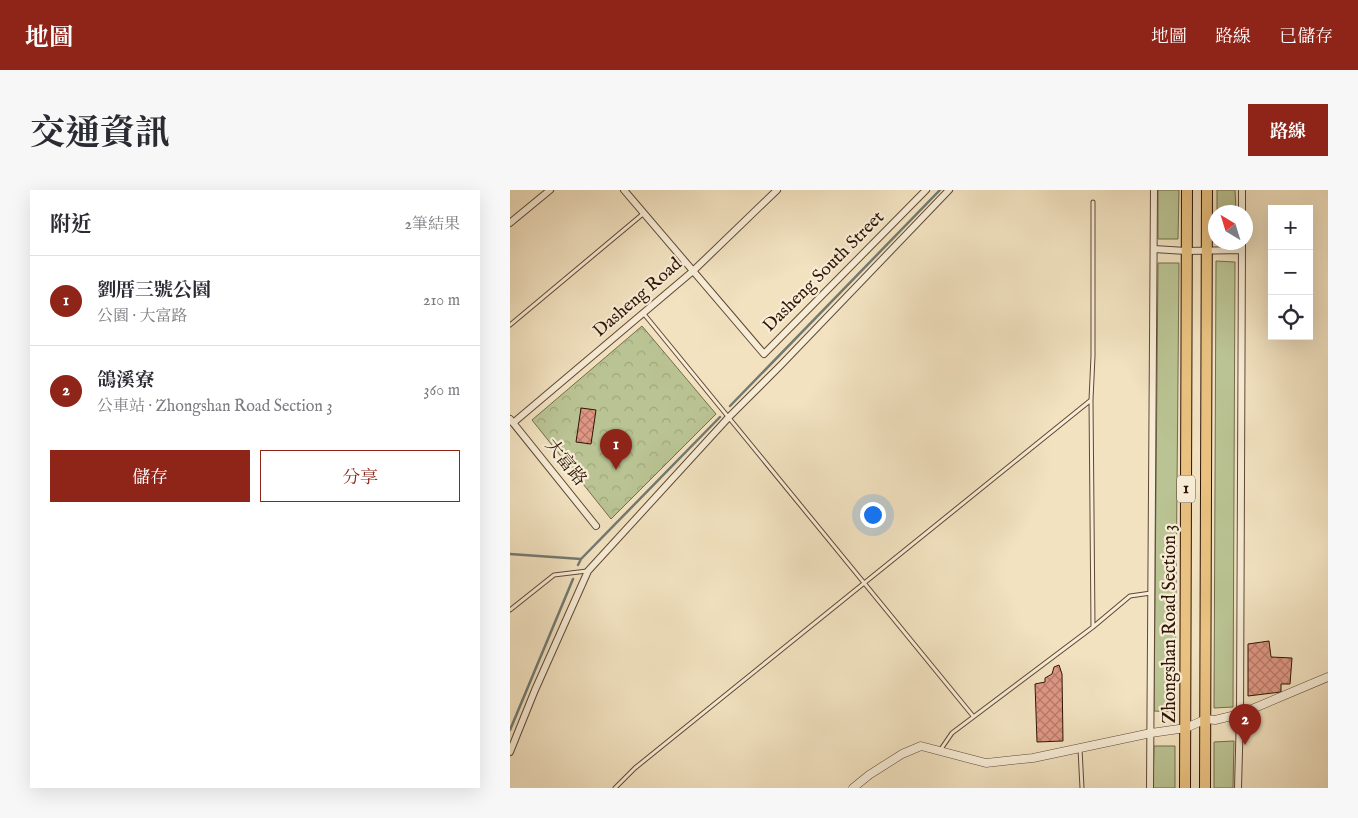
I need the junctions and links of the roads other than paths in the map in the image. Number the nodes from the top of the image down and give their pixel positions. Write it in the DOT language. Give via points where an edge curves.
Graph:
graph roads {
  1 [pos="550,190"];
  2 [pos="624,190"];
  3 [pos="777,190"];
  4 [pos="926,190"];
  5 [pos="949,190"];
  6 [pos="1154,190"];
  7 [pos="1187,190"];
  8 [pos="1207,190"];
  9 [pos="1242,190"];
  10 [pos="1093,202"];
  11 [pos="1242,205"];
  12 [pos="644,213"];
  13 [pos="510,224"];
  14 [pos="1154,249"];
  15 [pos="1242,250"];
  16 [pos="1186,251"];
  17 [pos="1207,252"];
  18 [pos="693,271"];
  19 [pos="644,314"];
  20 [pos="510,325"];
  21 [pos="1091,400"];
  22 [pos="729,417"];
  23 [pos="512,421"];
  24 [pos="596,526"];
  25 [pos="588,571"];
  26 [pos="865,582"];
  27 [pos="1151,593"];
  28 [pos="510,610"];
  29 [pos="1093,627"];
  30 [pos="1328,677"];
  31 [pos="1240,714"];
  32 [pos="973,716"];
  33 [pos="1206,719"];
  34 [pos="1186,728"];
  35 [pos="1150,732"];
  36 [pos="1080,748"];
  37 [pos="941,750"];
  38 [pos="510,752"];
  39 [pos="615,788"];
  40 [pos="853,788"];
  41 [pos="1082,788"];
  42 [pos="1150,788"];
  43 [pos="1185,788"];
  44 [pos="1205,788"];
  45 [pos="1238,788"];
  1 -- 13 [label="street"];
  2 -- 12 [label="street"];
  3 -- 18 [label="street, Dasheng Road"];
  4 -- 18 [label="street, Dasheng South Street" via="764,354"];
  5 -- 22 [label="street"];
  6 -- 14 [label="street, Zhongshan Road Section 3"];
  7 -- 16 [label="main road, Zhongshan Road Section 3 / 1"];
  8 -- 17 [label="main road, Zhongshan Road Section 3 / 1"];
  9 -- 11 [label="street"];
  10 -- 21 [label="lane"];
  12 -- 18 [label="street"];
  12 -- 20 [label="lane"];
  14 -- 16 [label="street"];
  14 -- 27 [label="street, Zhongshan Road Section 3"];
  15 -- 17 [label="street"];
  15 -- 31 [label="street"];
  16 -- 17 [label="street"];
  16 -- 34 [label="main road, Zhongshan Road Section 3 / 1"];
  17 -- 33 [label="main road, Zhongshan Road Section 3 / 1"];
  18 -- 19 [label="street, Dasheng Road"];
  19 -- 22 [label="lane"];
  19 -- 23 [label="street, Dasheng Road"];
  21 -- 26 [label="lane"];
  21 -- 29 [label="lane"];
  22 -- 25 [label="street"];
  22 -- 26 [label="lane"];
  23 -- 24 [label="street, 大富路"];
  25 -- 28 [label="lane" via="554,575"];
  25 -- 38 [label="street"];
  26 -- 32 [label="lane"];
  26 -- 39 [label="lane" via="635,768"];
  27 -- 29 [label="lane" via="1130,596"];
  27 -- 35 [label="street, Zhongshan Road Section 3"];
  29 -- 32 [label="lane"];
  30 -- 31 [label="street"];
  31 -- 33 [label="street"];
  31 -- 45 [label="street"];
  32 -- 37 [label="lane" via="952,733"];
  33 -- 34 [label="street"];
  33 -- 44 [label="main road, Zhongshan Road Section 3 / 1"];
  34 -- 35 [label="street"];
  34 -- 43 [label="main road, Zhongshan Road Section 3 / 1"];
  35 -- 36 [label="street"];
  35 -- 42 [label="street, Zhongshan Road Section 3"];
  36 -- 37 [label="street" via="986,763"];
  36 -- 41 [label="lane"];
  37 -- 40 [label="street" via="921,746 902,754"];
}
